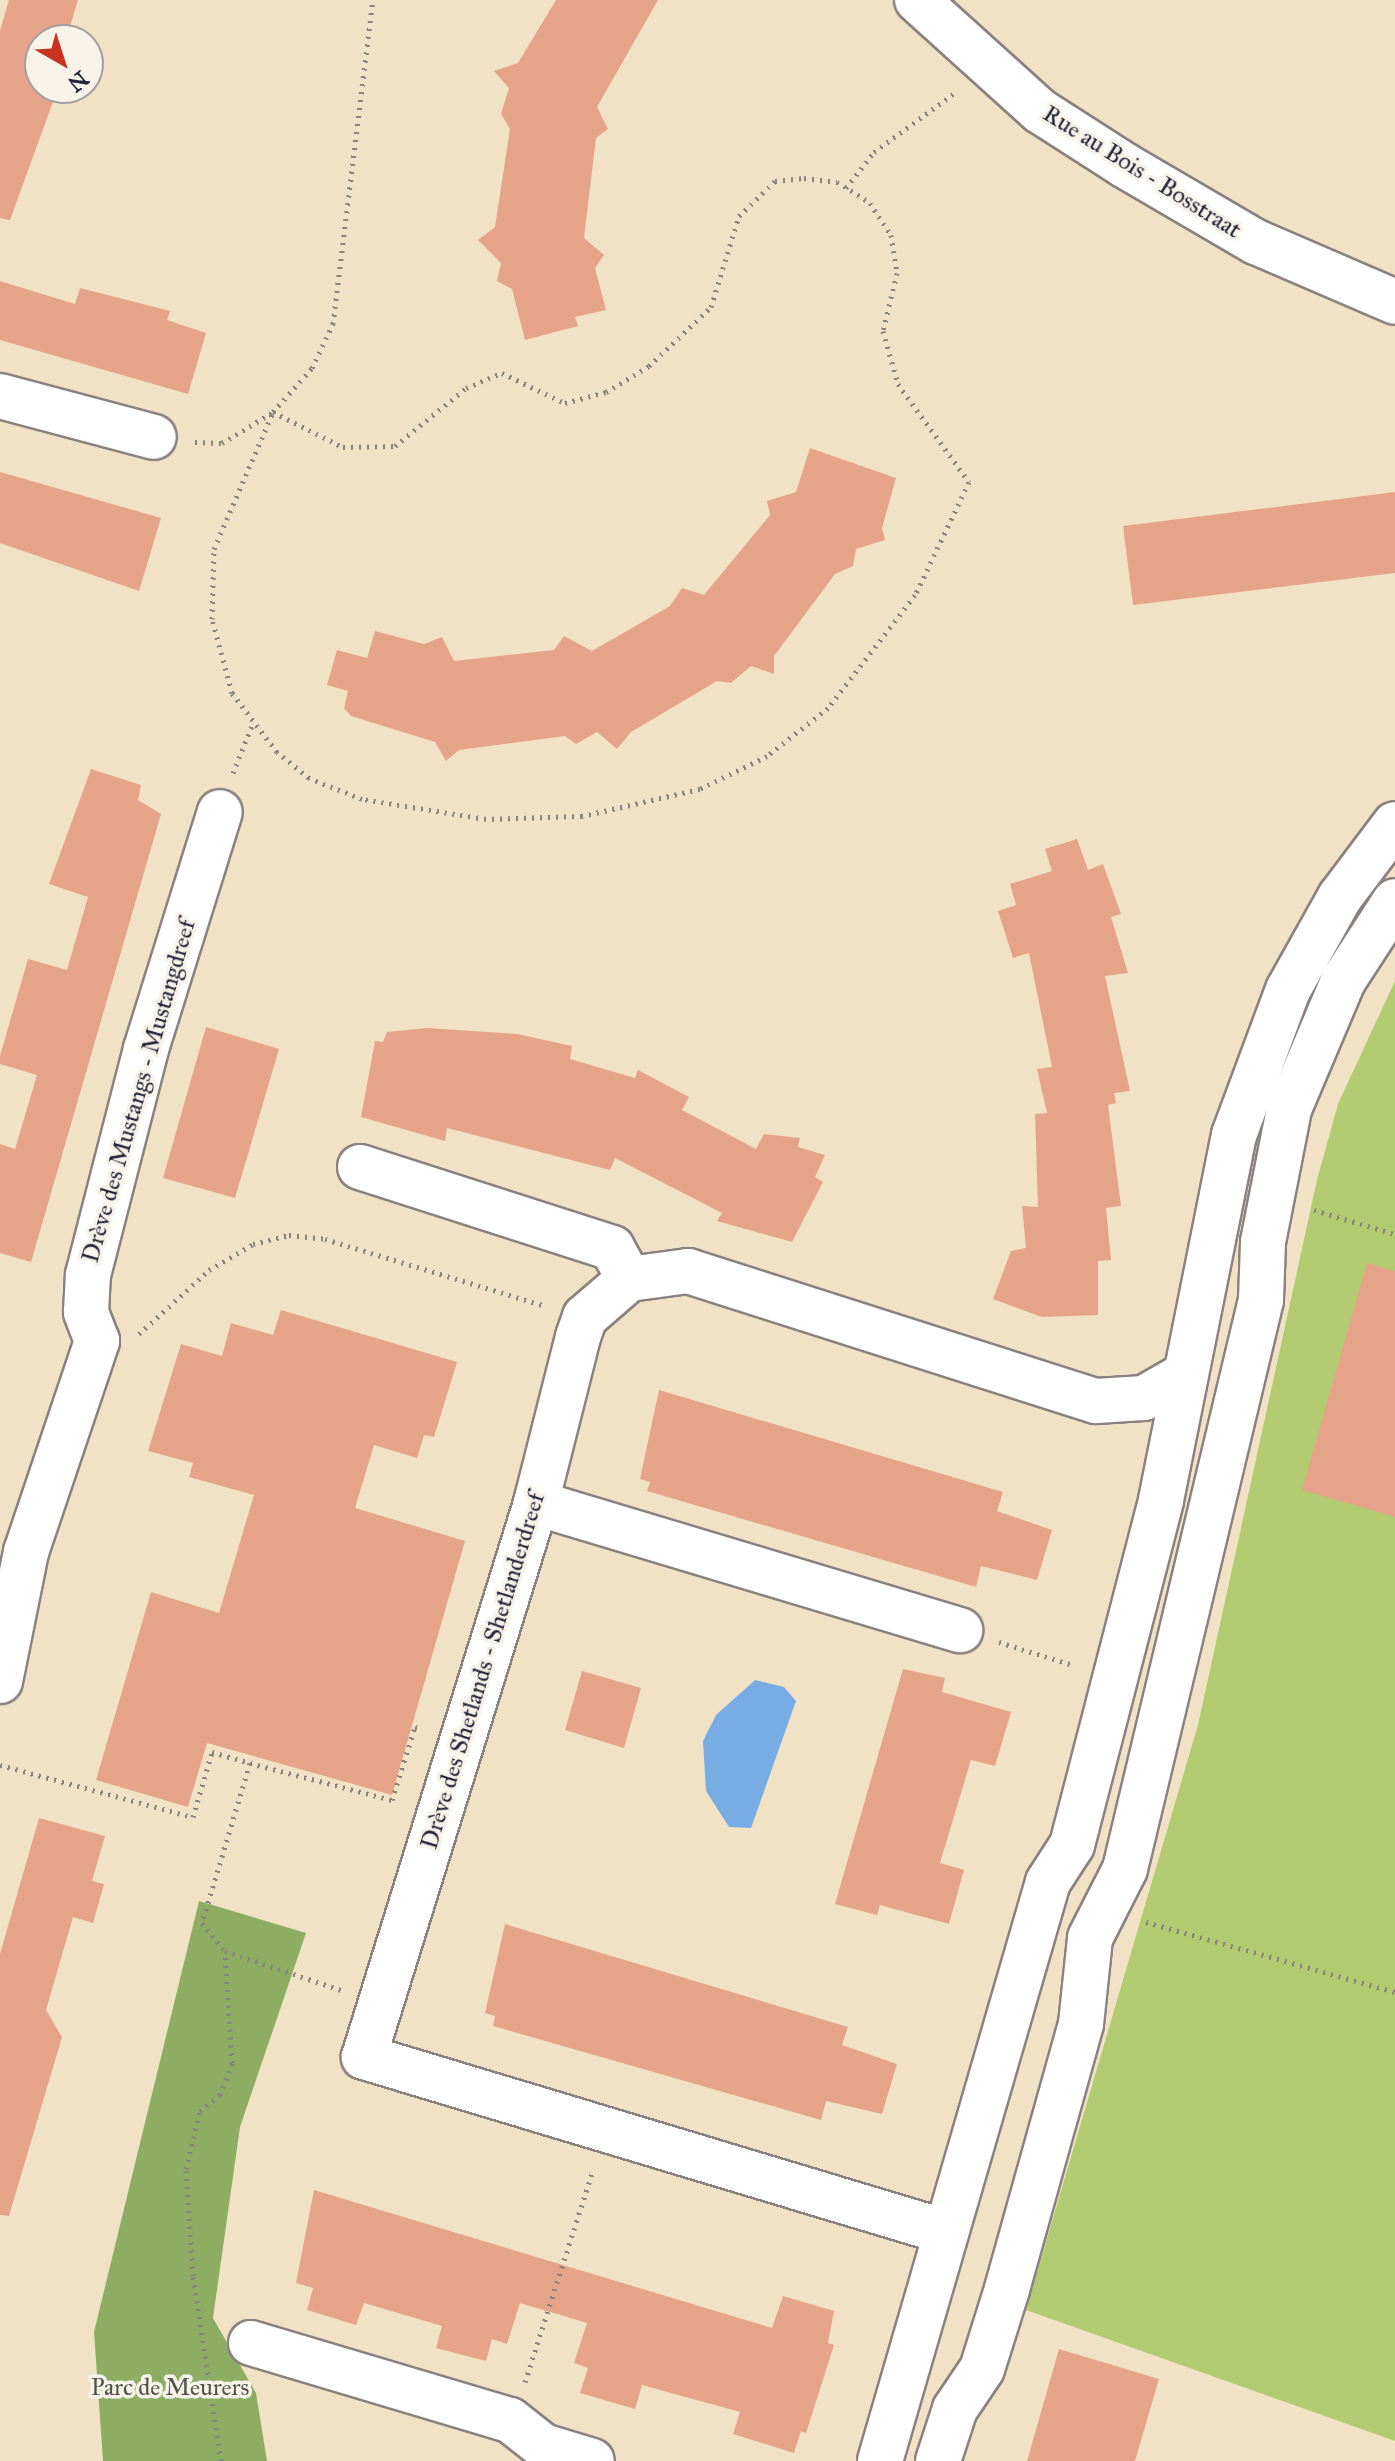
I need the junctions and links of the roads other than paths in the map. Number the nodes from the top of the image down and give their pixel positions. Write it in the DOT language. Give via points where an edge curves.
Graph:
graph roads {
  1 [pos="917,0"];
  2 [pos="1395,302"];
  3 [pos="0,396"];
  4 [pos="154,437"];
  5 [pos="220,812"];
  6 [pos="1395,824"];
  7 [pos="1395,901"];
  8 [pos="360,1167"];
  9 [pos="629,1279"];
  10 [pos="1186,1374"];
  11 [pos="536,1503"];
  12 [pos="13,1548"];
  13 [pos="960,1630"];
  14 [pos="0,1681"];
  15 [pos="946,2232"];
  16 [pos="251,2343"];
  17 [pos="541,2454"];
  18 [pos="592,2461"];
  19 [pos="880,2461"];
  20 [pos="938,2461"];
  1 -- 2 [label="street, Rue au Bois - Bosstraat" via="1040,111 1256,242"];
  3 -- 4 [label="street"];
  5 -- 12 [label="street, Drève des Mustangs - Mustangdreef" via="146,1049 88,1275 86,1312 97,1341"];
  6 -- 10 [label="street" via="1340,897 1257,1066 1234,1135"];
  7 -- 20 [label="street" via="1343,981 1303,1067 1270,1197 1261,1300 1129,1853 1090,1938 1081,2024 982,2369 955,2409"];
  8 -- 9 [label="street" via="612,1248"];
  9 -- 10 [label="street" via="688,1271 1096,1401 1144,1398"];
  9 -- 11 [label="street, Drève des Shetlands - Shetlanderdreef" via="585,1317"];
  10 -- 15 [label="street" via="1072,1845 1048,1882"];
  11 -- 13 [label="street"];
  11 -- 15 [label="street, Drève des Shetlands - Shetlanderdreef" via="364,2057"];
  12 -- 14 [label="street"];
  15 -- 19 [label="street"];
  16 -- 17 [label="street" via="510,2420"];
  17 -- 18 [label="street"];
}
